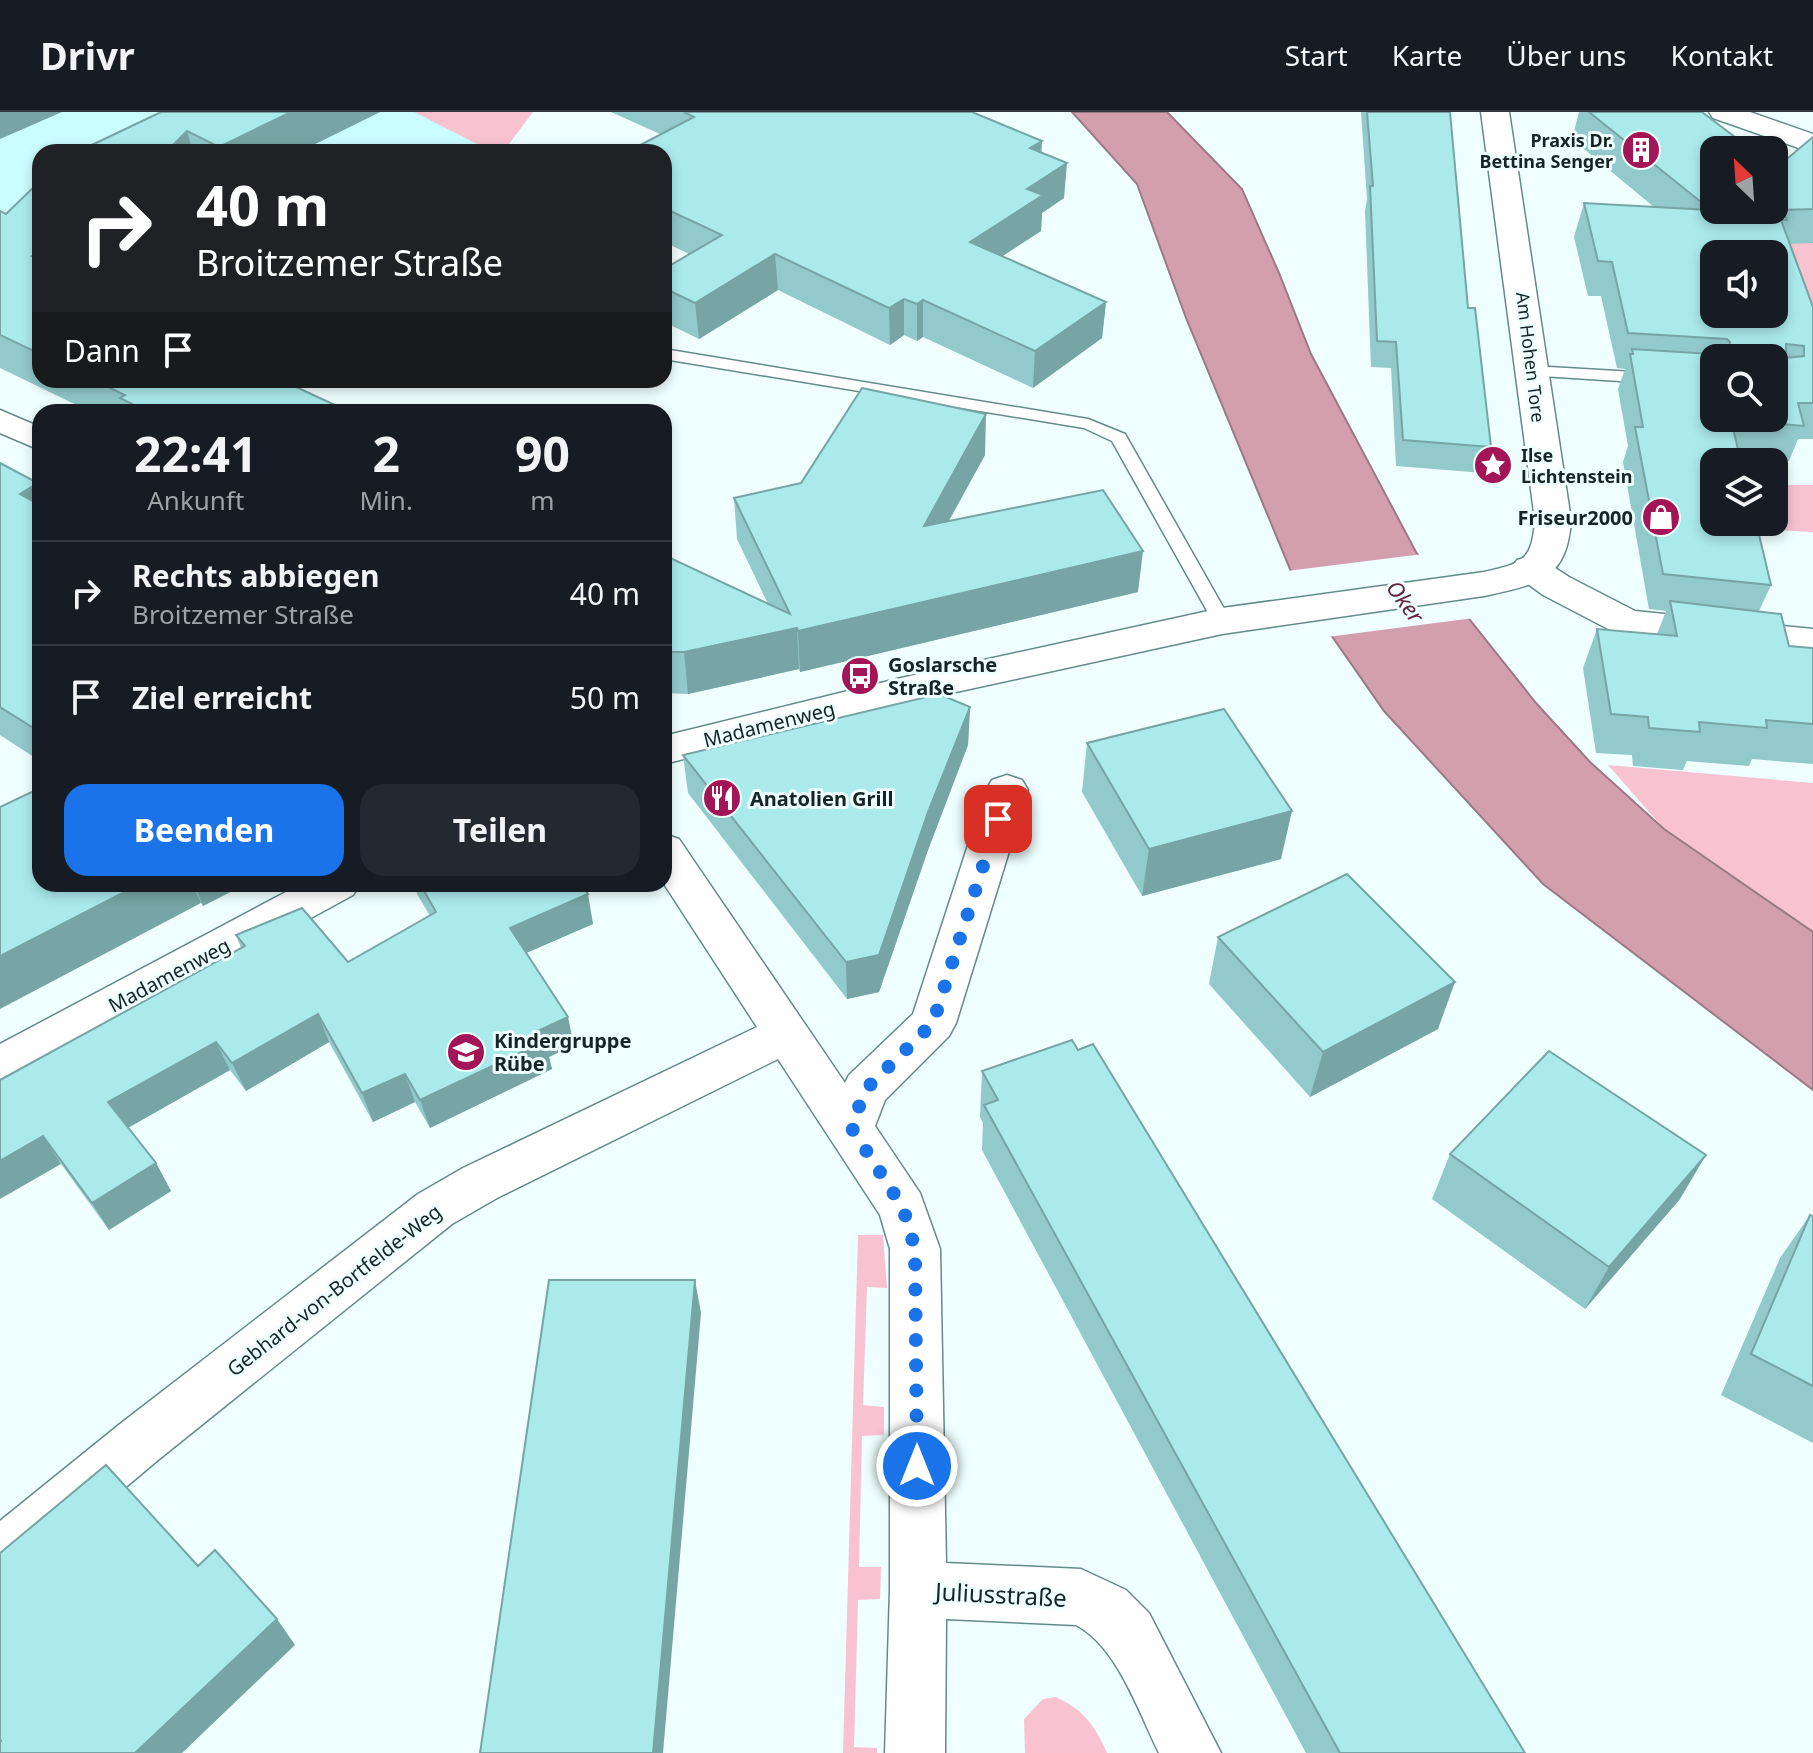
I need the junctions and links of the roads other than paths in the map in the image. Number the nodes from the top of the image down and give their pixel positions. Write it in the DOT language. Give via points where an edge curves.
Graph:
graph roads {
  1 [pos="1495,112"];
  2 [pos="1723,112"];
  3 [pos="1813,144"];
  4 [pos="672,355"];
  5 [pos="1532,371"];
  6 [pos="1671,379"];
  7 [pos="0,420"];
  8 [pos="32,436"];
  9 [pos="1530,568"];
  10 [pos="1222,621"];
  11 [pos="1813,642"];
  12 [pos="672,748"];
  13 [pos="1007,790"];
  14 [pos="672,862"];
  15 [pos="323,892"];
  16 [pos="788,1033"];
  17 [pos="0,1066"];
  18 [pos="851,1127"];
  19 [pos="0,1557"];
  20 [pos="918,1590"];
  21 [pos="915,1753"];
  22 [pos="1191,1753"];
  1 -- 5 [label="street, Am Hohen Tore"];
  2 -- 3 [label="street"];
  4 -- 10 [label="lane" via="1088,424 1119,438"];
  5 -- 6 [label="lane"];
  5 -- 9 [label="street, Am Hohen Tore" via="1553,520 1546,559"];
  7 -- 8 [label="street"];
  9 -- 10 [label="street" via="1484,584"];
  9 -- 11 [label="street" via="1627,623"];
  10 -- 12 [label="street, Madamenweg"];
  13 -- 18 [label="street" via="933,1023 866,1089"];
  14 -- 16 [label="street"];
  15 -- 17 [label="street, Madamenweg"];
  16 -- 18 [label="street"];
  16 -- 19 [label="street, Gebhard-von-Bortfelde-Weg" via="435,1209"];
  18 -- 20 [label="street" via="903,1208 915,1249"];
  20 -- 21 [label="street"];
  20 -- 22 [label="street, Juliusstraße" via="1081,1597 1106,1610 1129,1633"];
}
